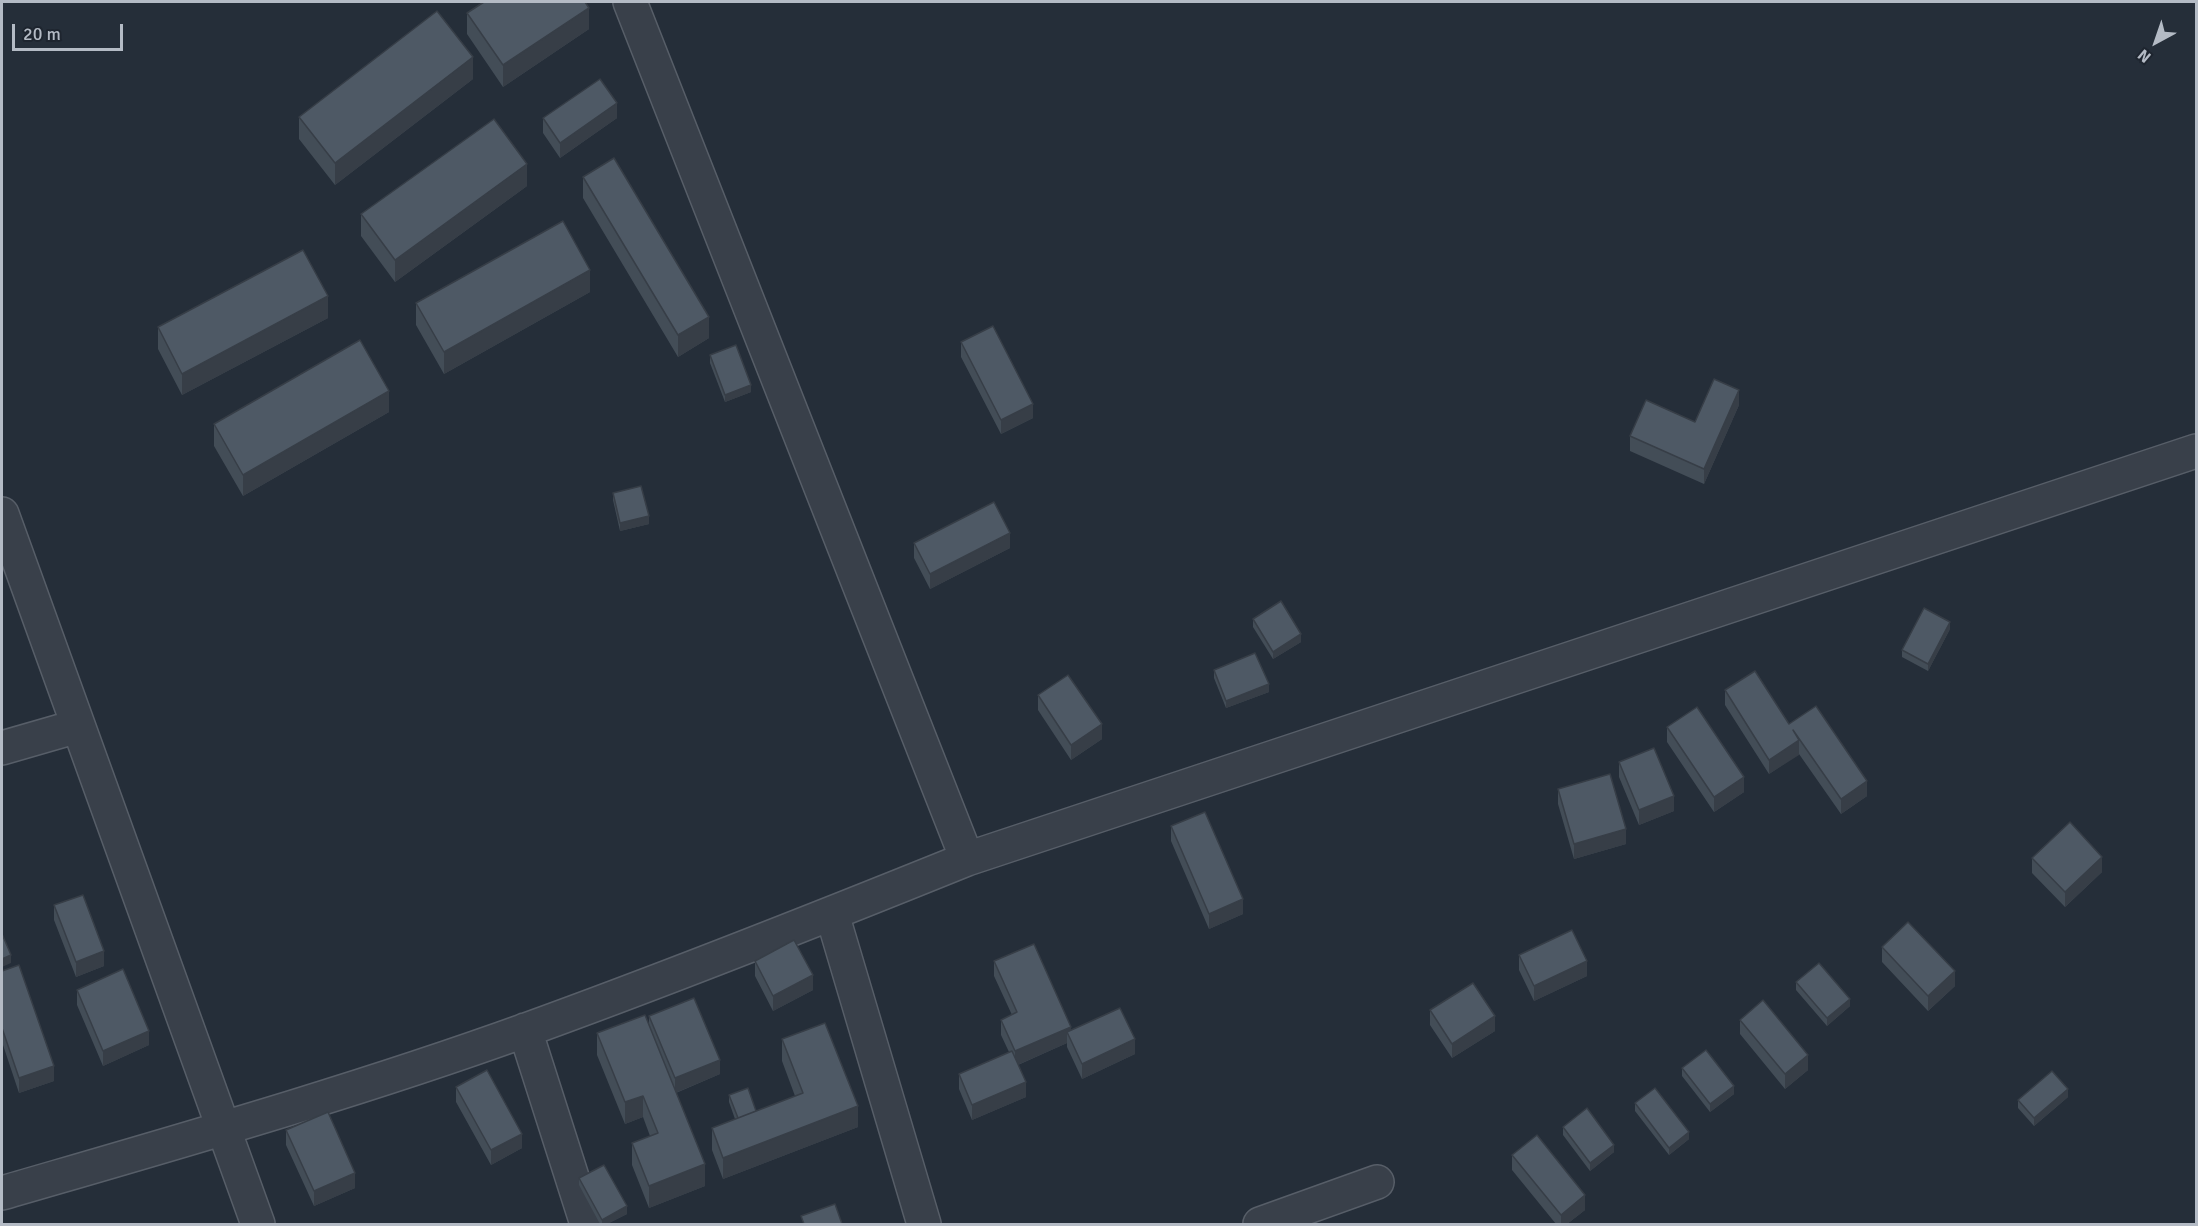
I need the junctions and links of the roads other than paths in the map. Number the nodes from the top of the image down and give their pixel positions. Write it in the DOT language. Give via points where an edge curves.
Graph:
graph roads {
  1 [pos="630,2"];
  2 [pos="2196,452"];
  3 [pos="2,514"];
  4 [pos="78,726"];
  5 [pos="2,748"];
  6 [pos="967,859"];
  7 [pos="832,914"];
  8 [pos="525,1030"];
  9 [pos="224,1129"];
  10 [pos="1377,1182"];
  11 [pos="2,1193"];
  12 [pos="258,1224"];
  13 [pos="587,1224"];
  14 [pos="924,1224"];
  15 [pos="1260,1224"];
  1 -- 6 [label="street"];
  2 -- 6 [label="street"];
  3 -- 4 [label="street"];
  4 -- 5 [label="street"];
  4 -- 9 [label="street"];
  6 -- 7 [label="street"];
  7 -- 8 [label="street"];
  7 -- 14 [label="street"];
  8 -- 9 [label="street"];
  8 -- 13 [label="street"];
  9 -- 11 [label="street"];
  9 -- 12 [label="street"];
  10 -- 15 [label="street"];
}
